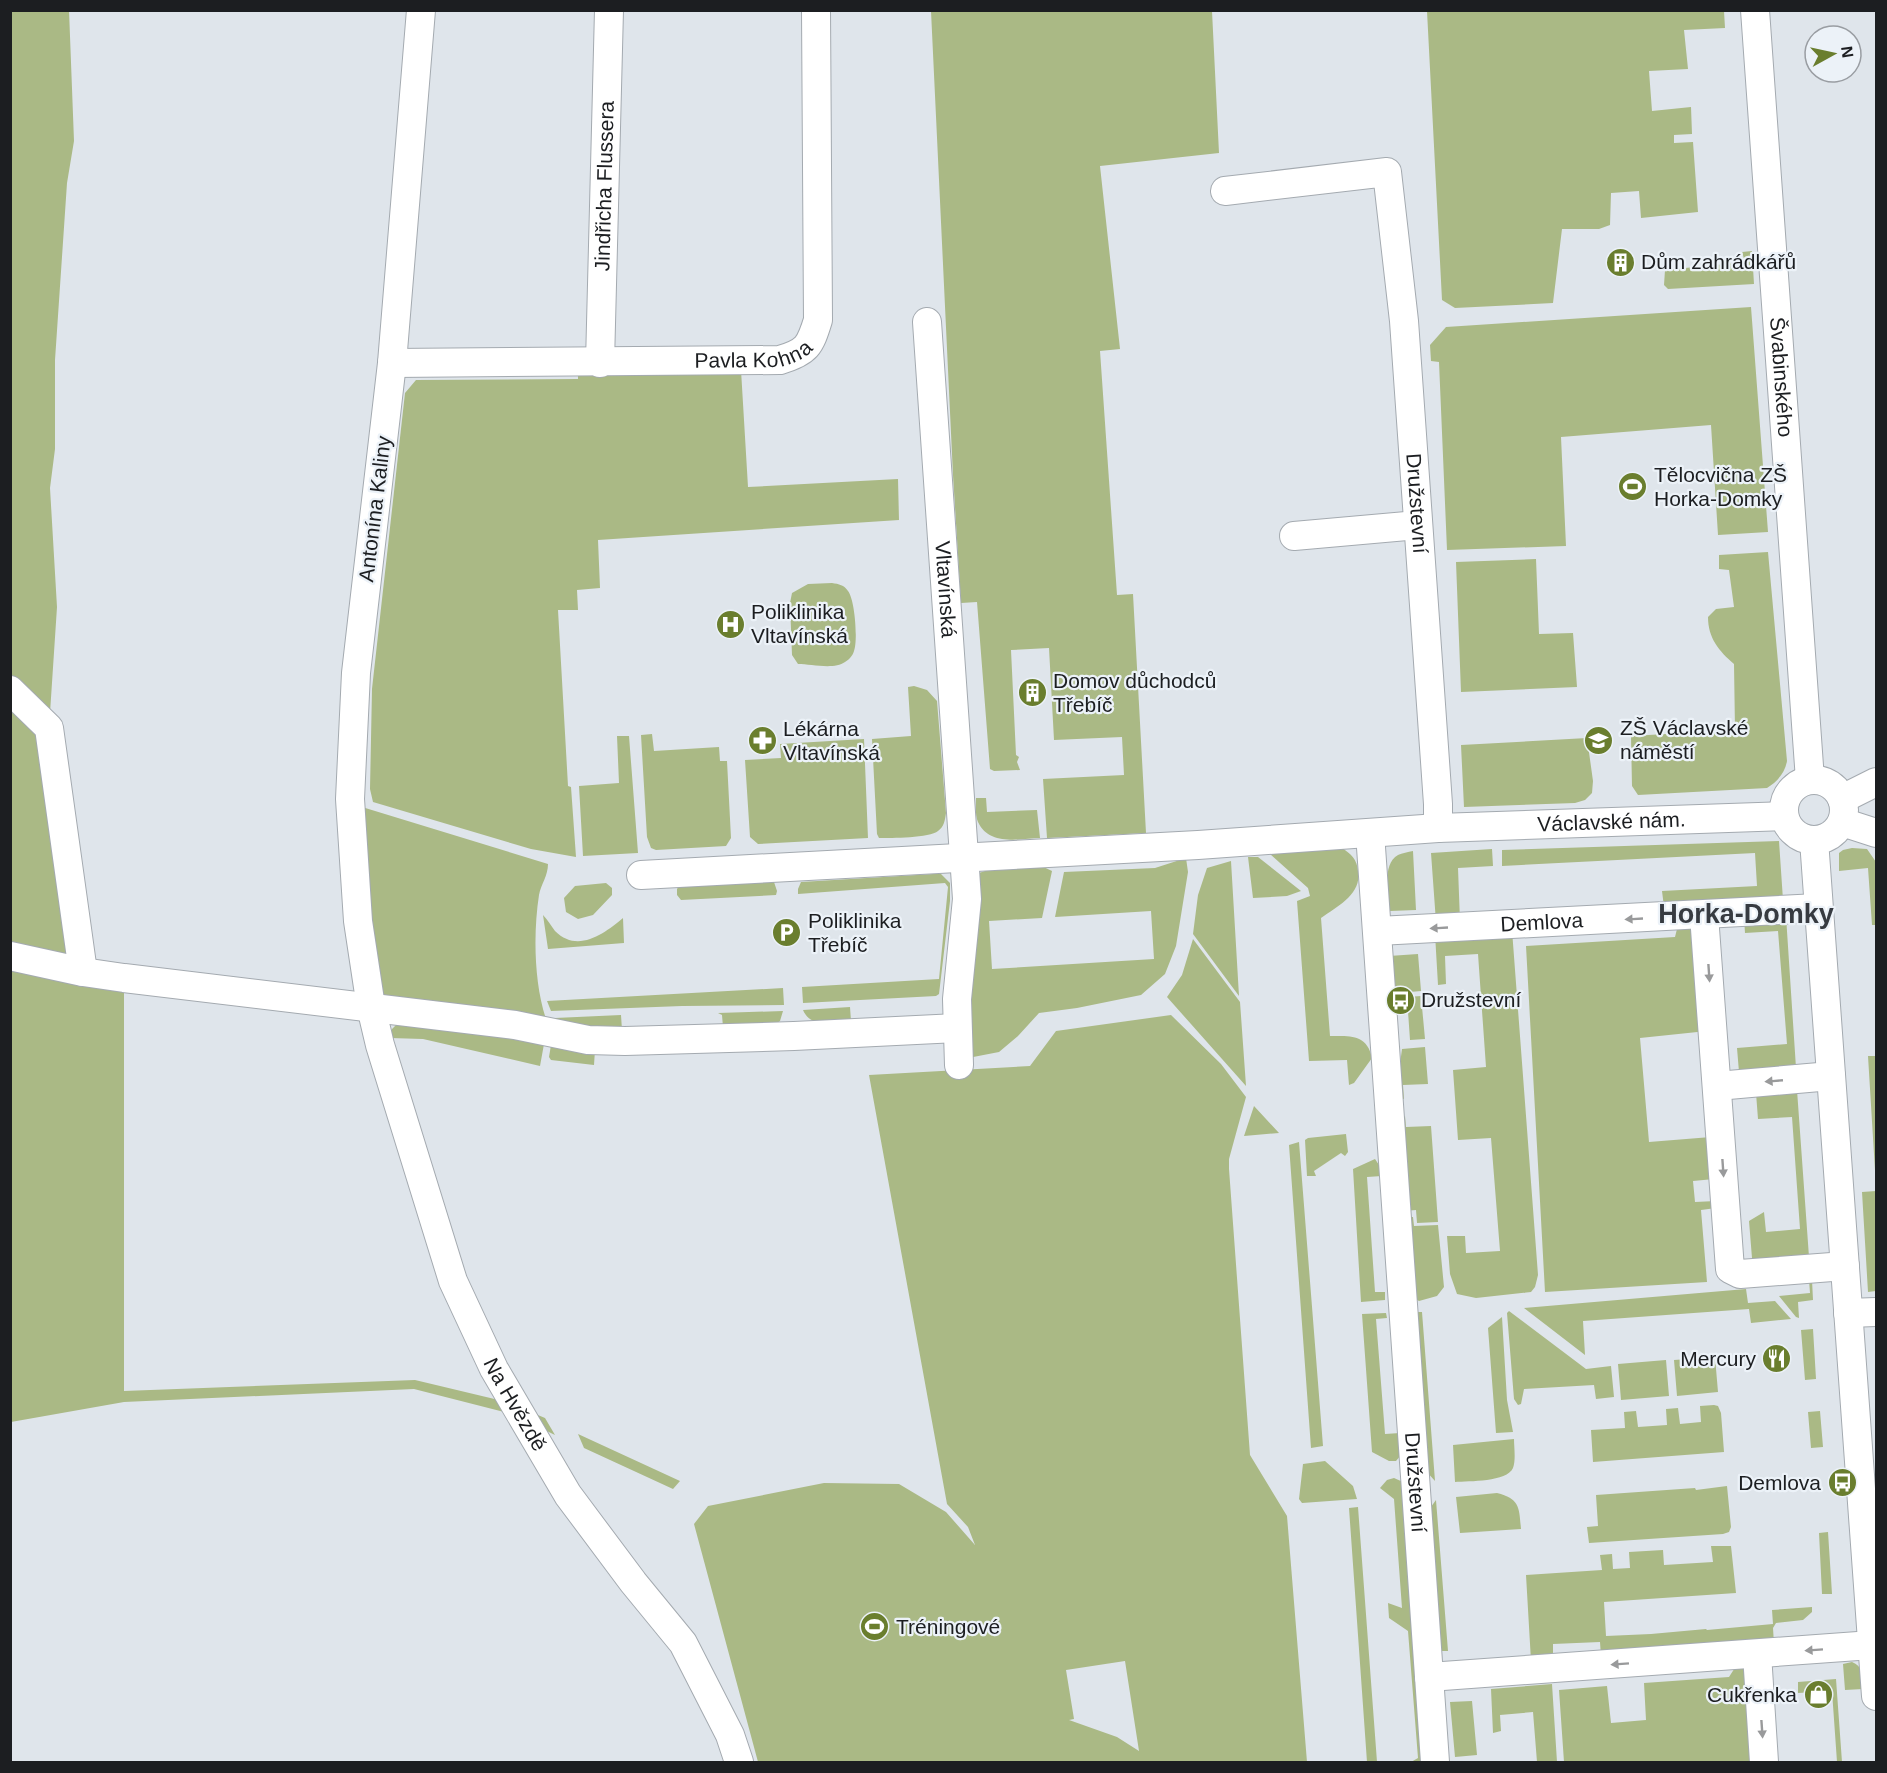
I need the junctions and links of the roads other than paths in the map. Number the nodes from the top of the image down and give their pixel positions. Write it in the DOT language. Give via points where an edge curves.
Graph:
graph roads {
  1 [pos="422,10"];
  2 [pos="609,10"];
  3 [pos="816,10"];
  4 [pos="1755,10"];
  5 [pos="1225,191"];
  6 [pos="927,322"];
  7 [pos="392,363"];
  8 [pos="600,363"];
  9 [pos="1418,525"];
  10 [pos="1294,536"];
  11 [pos="10,690"];
  12 [pos="1810,780"];
  13 [pos="1876,782"];
  14 [pos="1842,810"];
  15 [pos="1784,816"];
  16 [pos="1438,828"];
  17 [pos="1370,833"];
  18 [pos="1876,833"];
  19 [pos="1814,840"];
  20 [pos="964,857"];
  21 [pos="641,874"];
  22 [pos="1818,908"];
  23 [pos="1704,915"];
  24 [pos="1378,931"];
  25 [pos="10,956"];
  26 [pos="83,972"];
  27 [pos="371,1007"];
  28 [pos="957,1028"];
  29 [pos="959,1065"];
  30 [pos="1831,1076"];
  31 [pos="1717,1086"];
  32 [pos="1845,1266"];
  33 [pos="1876,1312"];
  34 [pos="1848,1313"];
  35 [pos="1873,1603"];
  36 [pos="1872,1646"];
  37 [pos="1757,1654"];
  38 [pos="1429,1677"];
  39 [pos="1876,1696"];
  40 [pos="740,1762"];
  41 [pos="1435,1762"];
  42 [pos="1764,1762"];
  1 -- 7 [label="street, Antonína Kaliny"];
  2 -- 8 [label="street, Jindřicha Flussera"];
  3 -- 8 [label="street, Pavla Kohna" via="818,320 812,342 799,354 780,360"];
  4 -- 12 [label="street, Švabinského"];
  5 -- 9 [label="street, Družstevní" via="1387,172 1404,321"];
  6 -- 20 [label="street, Vltavínská"];
  7 -- 8 [label="street, Pavla Kohna"];
  7 -- 27 [label="street, Antonína Kaliny" via="356,673 350,800 358,921"];
  9 -- 10 [label="street"];
  9 -- 16 [label="street, Družstevní"];
  11 -- 26 [label="street" via="49,728"];
  12 -- 14 [label="street" via="1824,781 1837,789"];
  12 -- 15 [label="street" via="1800,782 1788,793"];
  13 -- 14 [label="street"];
  14 -- 18 [label="street"];
  14 -- 19 [label="street" via="1836,831"];
  15 -- 16 [label="street, Václavské nám."];
  15 -- 19 [label="street" via="1798,836"];
  16 -- 17 [label="street"];
  17 -- 20 [label="street"];
  17 -- 24 [label="street, Družstevní"];
  19 -- 22 [label="street"];
  20 -- 21 [label="street"];
  20 -- 28 [label="street, Vltavínská" via="967,899"];
  22 -- 23 [label="street, Demlova"];
  22 -- 30 [label="street"];
  23 -- 24 [label="street, Demlova, one-way"];
  23 -- 31 [label="street, one-way"];
  24 -- 38 [label="street, Družstevní"];
  25 -- 26 [label="street"];
  26 -- 27 [label="street"];
  27 -- 28 [label="street" via="514,1025 588,1040"];
  27 -- 40 [label="street, Na Hvězdě" via="453,1281 494,1369 568,1495 683,1643"];
  28 -- 29 [label="street, Vltavínská"];
  30 -- 31 [label="street, one-way"];
  30 -- 32 [label="street"];
  31 -- 32 [label="street, one-way" via="1730,1269 1740,1274"];
  32 -- 34 [label="street"];
  33 -- 34 [label="street"];
  34 -- 35 [label="street"];
  35 -- 36 [label="street"];
  36 -- 37 [label="street, one-way"];
  36 -- 39 [label="street"];
  37 -- 38 [label="street, one-way"];
  37 -- 42 [label="street, one-way"];
  38 -- 41 [label="street, Družstevní"];
}
